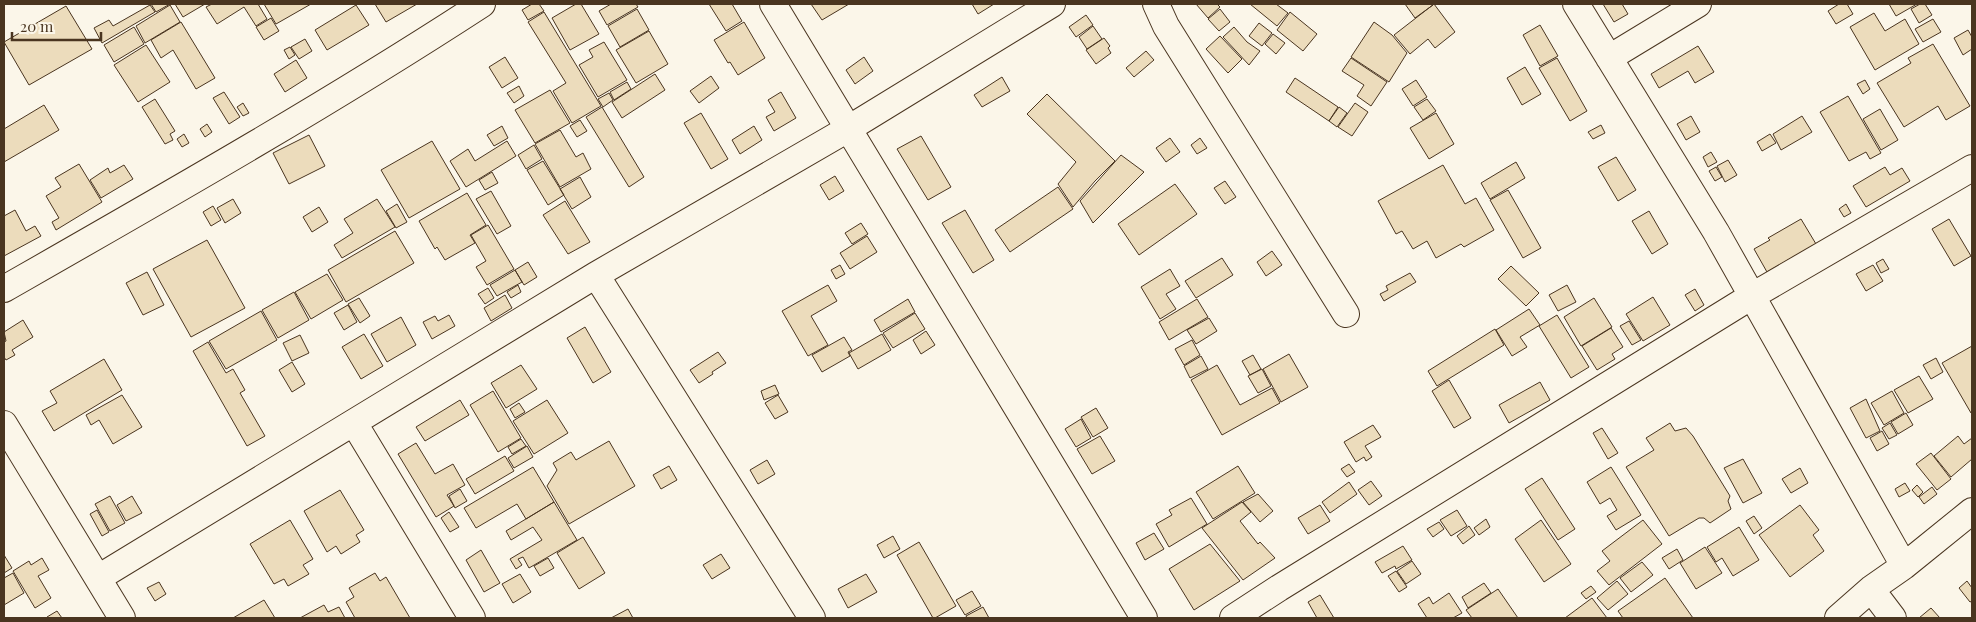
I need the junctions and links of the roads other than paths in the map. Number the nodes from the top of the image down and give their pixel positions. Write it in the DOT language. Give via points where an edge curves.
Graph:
graph roads {
  1 [pos="482,4"];
  2 [pos="772,4"];
  3 [pos="1052,4"];
  4 [pos="1156,4"];
  5 [pos="1576,4"];
  6 [pos="1698,4"];
  7 [pos="1608,58"];
  8 [pos="848,129"];
  9 [pos="1972,168"];
  10 [pos="596,275"];
  11 [pos="4,288"];
  12 [pos="1752,296"];
  13 [pos="1346,314"];
  14 [pos="354,423"];
  15 [pos="4,424"];
  16 [pos="1972,511"];
  17 [pos="1904,566"];
  18 [pos="98,578"];
  19 [pos="1871,589"];
  20 [pos="122,618"];
  21 [pos="472,618"];
  22 [pos="812,618"];
  23 [pos="1144,618"];
  24 [pos="1233,618"];
  25 [pos="1838,618"];
  26 [pos="1893,618"];
  1 -- 11 [label="street" via="379,70"];
  2 -- 8 [label="street"];
  3 -- 8 [label="street"];
  4 -- 13 [label="street" via="1166,26"];
  5 -- 7 [label="street"];
  6 -- 7 [label="street"];
  7 -- 12 [label="street"];
  8 -- 10 [label="street"];
  8 -- 23 [label="street"];
  9 -- 12 [label="street"];
  10 -- 14 [label="street"];
  10 -- 22 [label="street"];
  12 -- 17 [label="street"];
  12 -- 24 [label="street"];
  14 -- 18 [label="street"];
  14 -- 21 [label="street"];
  15 -- 18 [label="street"];
  16 -- 17 [label="street"];
  17 -- 19 [label="street"];
  18 -- 20 [label="street"];
  19 -- 25 [label="street"];
  19 -- 26 [label="street"];
}
